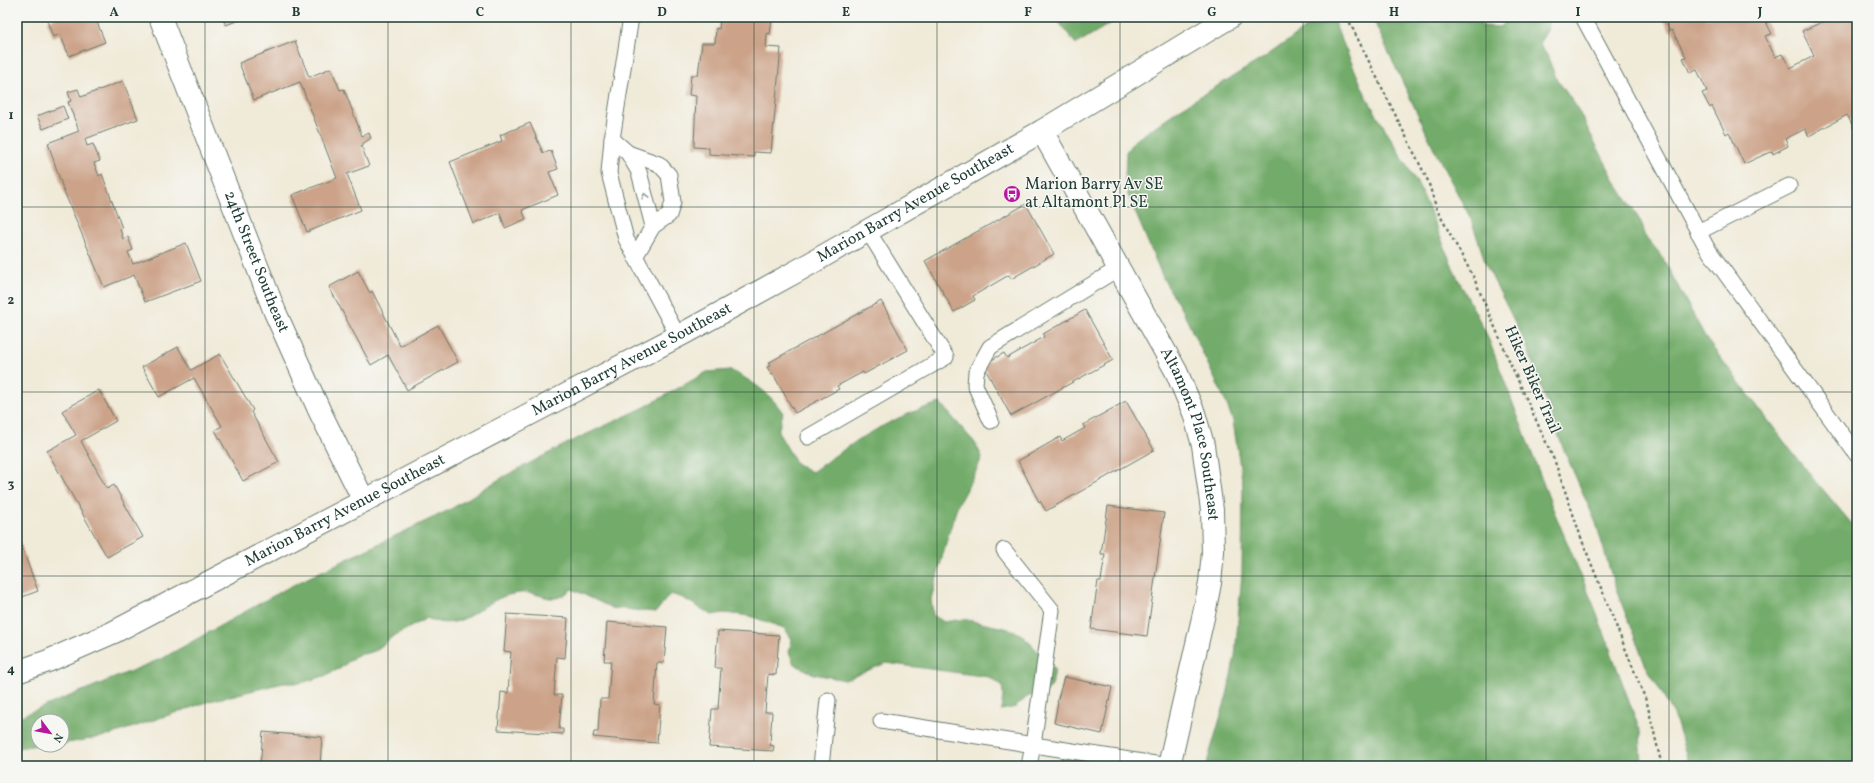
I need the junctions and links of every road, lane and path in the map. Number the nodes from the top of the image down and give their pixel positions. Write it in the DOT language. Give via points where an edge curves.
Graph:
graph roads {
  1 [pos="160,17"];
  2 [pos="630,17"];
  3 [pos="1230,17"];
  4 [pos="1347,17"];
  5 [pos="1583,17"];
  6 [pos="1042,131"];
  7 [pos="612,139"];
  8 [pos="628,153"];
  9 [pos="1788,186"];
  10 [pos="653,226"];
  11 [pos="868,231"];
  12 [pos="1698,232"];
  13 [pos="636,257"];
  14 [pos="1119,268"];
  15 [pos="678,336"];
  16 [pos="991,421"];
  17 [pos="808,437"];
  18 [pos="1857,455"];
  19 [pos="364,500"];
  20 [pos="1004,550"];
  21 [pos="17,672"];
  22 [pos="828,700"];
  23 [pos="881,721"];
  24 [pos="1033,745"];
  25 [pos="821,766"];
  26 [pos="1029,766"];
  27 [pos="1168,766"];
  28 [pos="1662,766"];
  1 -- 19 [label="main road, 24th Street Southeast" via="278,320"];
  2 -- 7 [label="lane"];
  3 -- 6 [label="main road, Marion Barry Avenue Southeast"];
  4 -- 28 [label="path, Hiker Biker Trail" via="1428,181 1437,210 1473,276 1556,462 1583,543 1647,702"];
  5 -- 12 [label="lane"];
  6 -- 11 [label="main road, Marion Barry Avenue Southeast"];
  6 -- 14 [label="main road, Altamont Place Southeast"];
  7 -- 8 [label="lane"];
  7 -- 13 [label="lane" via="609,173 626,239"];
  10 -- 8 [label="lane, one-way" via="639,172"];
  8 -- 10 [label="lane" via="659,164 669,175 673,202 669,215"];
  9 -- 12 [label="lane"];
  10 -- 13 [label="lane"];
  11 -- 15 [label="main road, Marion Barry Avenue Southeast"];
  11 -- 17 [label="lane" via="946,357"];
  12 -- 18 [label="lane"];
  13 -- 15 [label="lane"];
  14 -- 16 [label="lane" via="990,347 976,372 975,385"];
  14 -- 27 [label="main road, Altamont Place Southeast" via="1176,371 1190,402 1205,456 1212,510 1213,552 1210,583"];
  15 -- 19 [label="main road, Marion Barry Avenue Southeast"];
  19 -- 21 [label="main road, Marion Barry Avenue Southeast" via="114,632"];
  20 -- 24 [label="lane" via="1052,610"];
  22 -- 25 [label="lane"];
  23 -- 24 [label="lane"];
  24 -- 26 [label="lane"];
  24 -- 27 [label="lane"];
}
